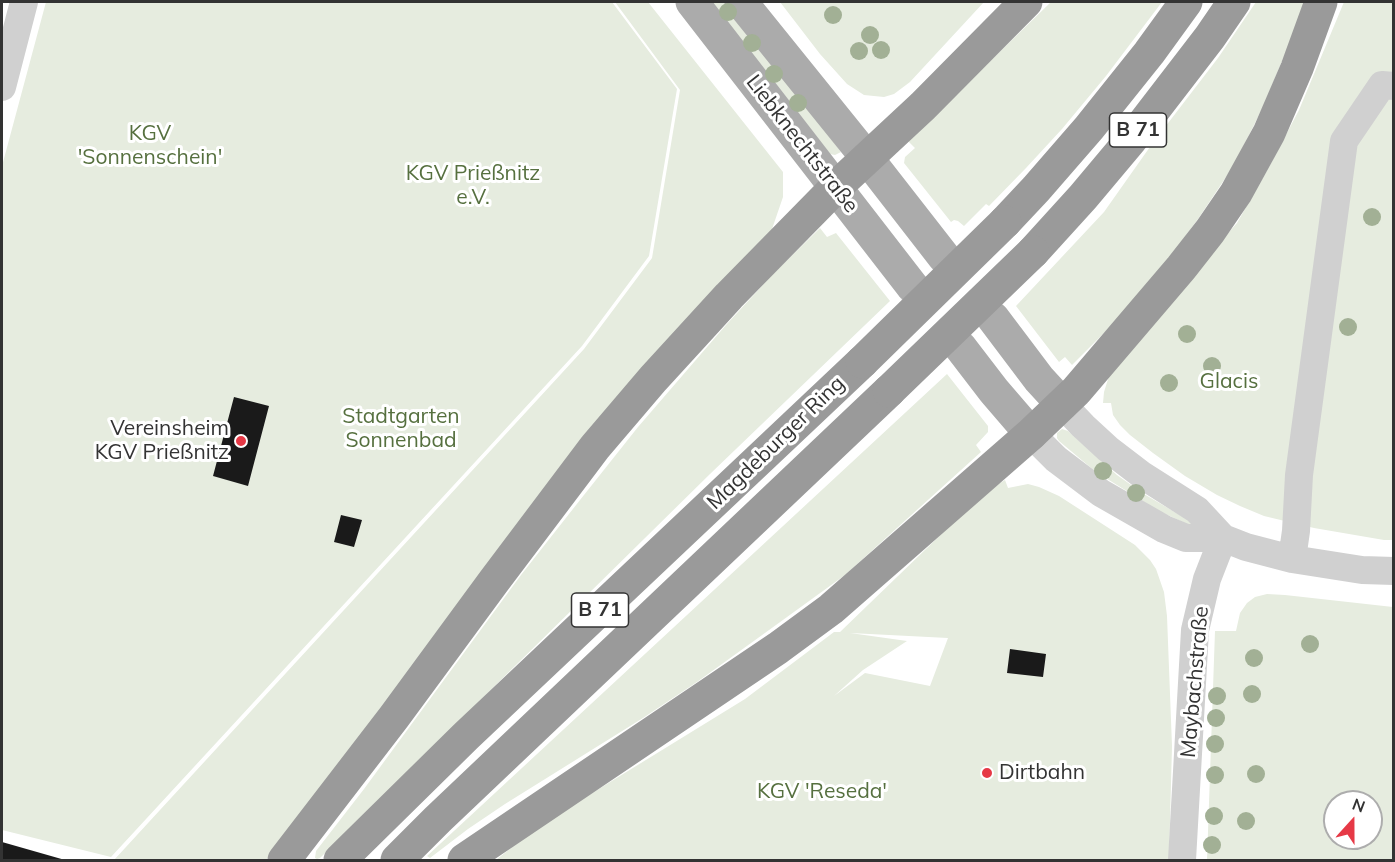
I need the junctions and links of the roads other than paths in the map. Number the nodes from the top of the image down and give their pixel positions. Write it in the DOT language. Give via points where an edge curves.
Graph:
graph roads {
  1 [pos="24,2"];
  2 [pos="692,2"];
  3 [pos="741,2"];
  4 [pos="1026,2"];
  5 [pos="1186,2"];
  6 [pos="1234,2"];
  7 [pos="1321,2"];
  8 [pos="1394,86"];
  9 [pos="2,87"];
  10 [pos="867,158"];
  11 [pos="836,187"];
  12 [pos="944,256"];
  13 [pos="912,286"];
  14 [pos="993,318"];
  15 [pos="961,348"];
  16 [pos="1062,404"];
  17 [pos="1031,434"];
  18 [pos="1222,538"];
  19 [pos="1292,559"];
  20 [pos="1394,571"];
  21 [pos="284,861"];
  22 [pos="340,861"];
  23 [pos="397,861"];
  24 [pos="464,861"];
  25 [pos="1182,861"];
  1 -- 9 [label="street"];
  2 -- 11 [label="main road, Liebknechtstraße"];
  3 -- 10 [label="main road, Liebknechtstraße"];
  4 -- 10 [label="highway"];
  5 -- 22 [label="highway, Magdeburger Ring / B 71, bridge" via="1089,128 1005,222"];
  6 -- 23 [label="highway, Magdeburger Ring / B 71, bridge" via="1130,141 1033,252"];
  7 -- 16 [label="highway" via="1269,133 1236,193 1180,268"];
  8 -- 19 [label="street" via="1383,85 1344,141 1299,475"];
  10 -- 11 [label="highway"];
  10 -- 12 [label="main road, Liebknechtstraße"];
  11 -- 13 [label="main road, Liebknechtstraße"];
  11 -- 21 [label="highway" via="729,296 595,447"];
  14 -- 16 [label="main road"];
  15 -- 17 [label="main road"];
  16 -- 17 [label="highway"];
  16 -- 18 [label="street" via="1108,449 1197,510"];
  17 -- 18 [label="street" via="1075,474 1137,515 1186,538"];
  17 -- 24 [label="highway" via="831,609"];
  18 -- 19 [label="street"];
  18 -- 25 [label="street, Maybachstraße" via="1195,630"];
  19 -- 20 [label="street"];
}
